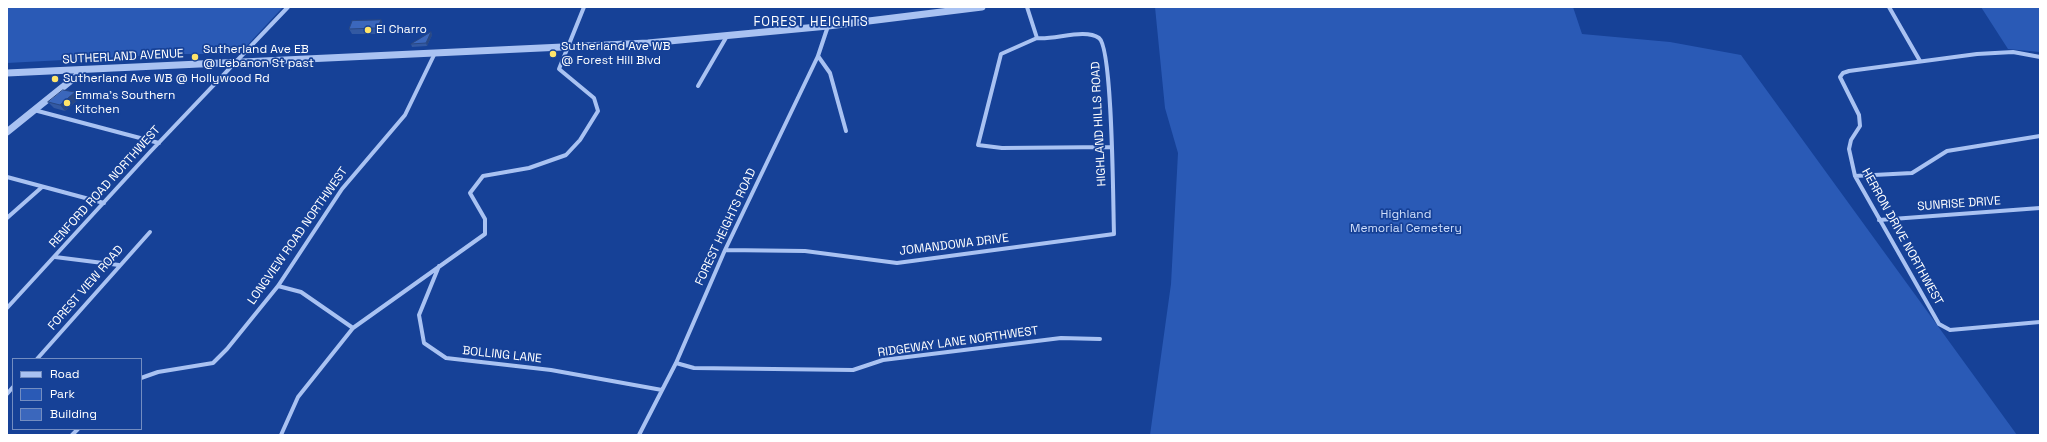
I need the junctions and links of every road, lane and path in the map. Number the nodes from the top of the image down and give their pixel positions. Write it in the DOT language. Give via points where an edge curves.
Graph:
graph roads {
  1 [pos="288,7"];
  2 [pos="584,7"];
  3 [pos="982,7"];
  4 [pos="1027,7"];
  5 [pos="1889,7"];
  6 [pos="962,9"];
  7 [pos="828,26"];
  8 [pos="727,36"];
  9 [pos="1037,38"];
  10 [pos="568,46"];
  11 [pos="435,53"];
  12 [pos="818,56"];
  13 [pos="2040,57"];
  14 [pos="1920,61"];
  15 [pos="235,62"];
  16 [pos="84,70"];
  17 [pos="7,73"];
  18 [pos="698,86"];
  19 [pos="34,110"];
  20 [pos="846,131"];
  21 [pos="7,132"];
  22 [pos="2040,136"];
  23 [pos="159,142"];
  24 [pos="1110,147"];
  25 [pos="1855,176"];
  26 [pos="7,177"];
  27 [pos="42,187"];
  28 [pos="104,203"];
  29 [pos="2040,208"];
  30 [pos="7,218"];
  31 [pos="1879,220"];
  32 [pos="150,232"];
  33 [pos="1114,234"];
  34 [pos="725,250"];
  35 [pos="55,257"];
  36 [pos="119,265"];
  37 [pos="439,266"];
  38 [pos="278,286"];
  39 [pos="7,308"];
  40 [pos="2040,322"];
  41 [pos="353,328"];
  42 [pos="1100,339"];
  43 [pos="38,358"];
  44 [pos="676,363"];
  45 [pos="142,378"];
  46 [pos="662,390"];
  47 [pos="281,435"];
  48 [pos="640,435"];
  1 -- 15 [label="street, RENFORD ROAD NORTHWEST"];
  2 -- 10 [label="street"];
  3 -- 6 [label="street, SUTHERLAND AVENUE"];
  4 -- 9 [label="street"];
  5 -- 14 [label="street"];
  6 -- 7 [label="street, SUTHERLAND AVENUE"];
  7 -- 8 [label="street, SUTHERLAND AVENUE"];
  7 -- 12 [label="street, FOREST HEIGHTS ROAD"];
  8 -- 10 [label="street, SUTHERLAND AVENUE" via="648,43"];
  8 -- 18 [label="street"];
  9 -- 24 [label="street, HIGHLAND HILLS ROAD" via="1049,40 1090,34 1101,39 1109,79"];
  9 -- 24 [label="street" via="1002,54 978,145 1002,148"];
  10 -- 11 [label="street, SUTHERLAND AVENUE"];
  10 -- 37 [label="street" via="559,69 594,98 598,111 584,134 566,155 529,168 483,176 470,193 485,220 485,234"];
  11 -- 15 [label="street, SUTHERLAND AVENUE"];
  11 -- 38 [label="street, LONGVIEW ROAD NORTHWEST" via="405,115 342,189"];
  12 -- 20 [label="street" via="830,72"];
  12 -- 34 [label="street, FOREST HEIGHTS ROAD"];
  13 -- 14 [label="street, HERRON DRIVE NORTHWEST" via="2024,53 1997,52"];
  14 -- 25 [label="street, HERRON DRIVE NORTHWEST" via="1849,71 1840,76 1856,103 1860,123 1848,151"];
  15 -- 16 [label="street, SUTHERLAND AVENUE"];
  15 -- 23 [label="street, RENFORD ROAD NORTHWEST"];
  16 -- 17 [label="street, SUTHERLAND AVENUE"];
  16 -- 19 [label="street"];
  19 -- 21 [label="street"];
  19 -- 23 [label="street"];
  22 -- 25 [label="street" via="1947,151 1912,173"];
  23 -- 28 [label="street, RENFORD ROAD NORTHWEST"];
  24 -- 33 [label="street, HIGHLAND HILLS ROAD"];
  25 -- 31 [label="street, HERRON DRIVE NORTHWEST"];
  26 -- 27 [label="street"];
  27 -- 28 [label="street"];
  27 -- 30 [label="street"];
  28 -- 35 [label="street, RENFORD ROAD NORTHWEST"];
  29 -- 31 [label="street, SUNRISE DRIVE"];
  31 -- 40 [label="street, HERRON DRIVE NORTHWEST" via="1939,324 1950,330"];
  32 -- 36 [label="street, FOREST VIEW ROAD"];
  33 -- 34 [label="street, JOMANDOWA DRIVE" via="897,263 805,250"];
  34 -- 44 [label="street, FOREST HEIGHTS ROAD"];
  35 -- 36 [label="street"];
  35 -- 39 [label="street, RENFORD ROAD NORTHWEST"];
  36 -- 43 [label="street, FOREST VIEW ROAD"];
  37 -- 41 [label="street"];
  37 -- 46 [label="street, BOLLING LANE" via="419,315 424,344 446,358 551,370"];
  38 -- 41 [label="street" via="301,292"];
  38 -- 45 [label="street, LONGVIEW ROAD NORTHWEST" via="227,349 213,362 158,372"];
  41 -- 47 [label="street" via="298,397"];
  42 -- 44 [label="street, RIDGEWAY LANE NORTHWEST" via="1061,338 883,360 853,370 694,368"];
  44 -- 46 [label="street, FOREST HEIGHTS ROAD"];
  46 -- 48 [label="street, FOREST HEIGHTS ROAD"];
}
